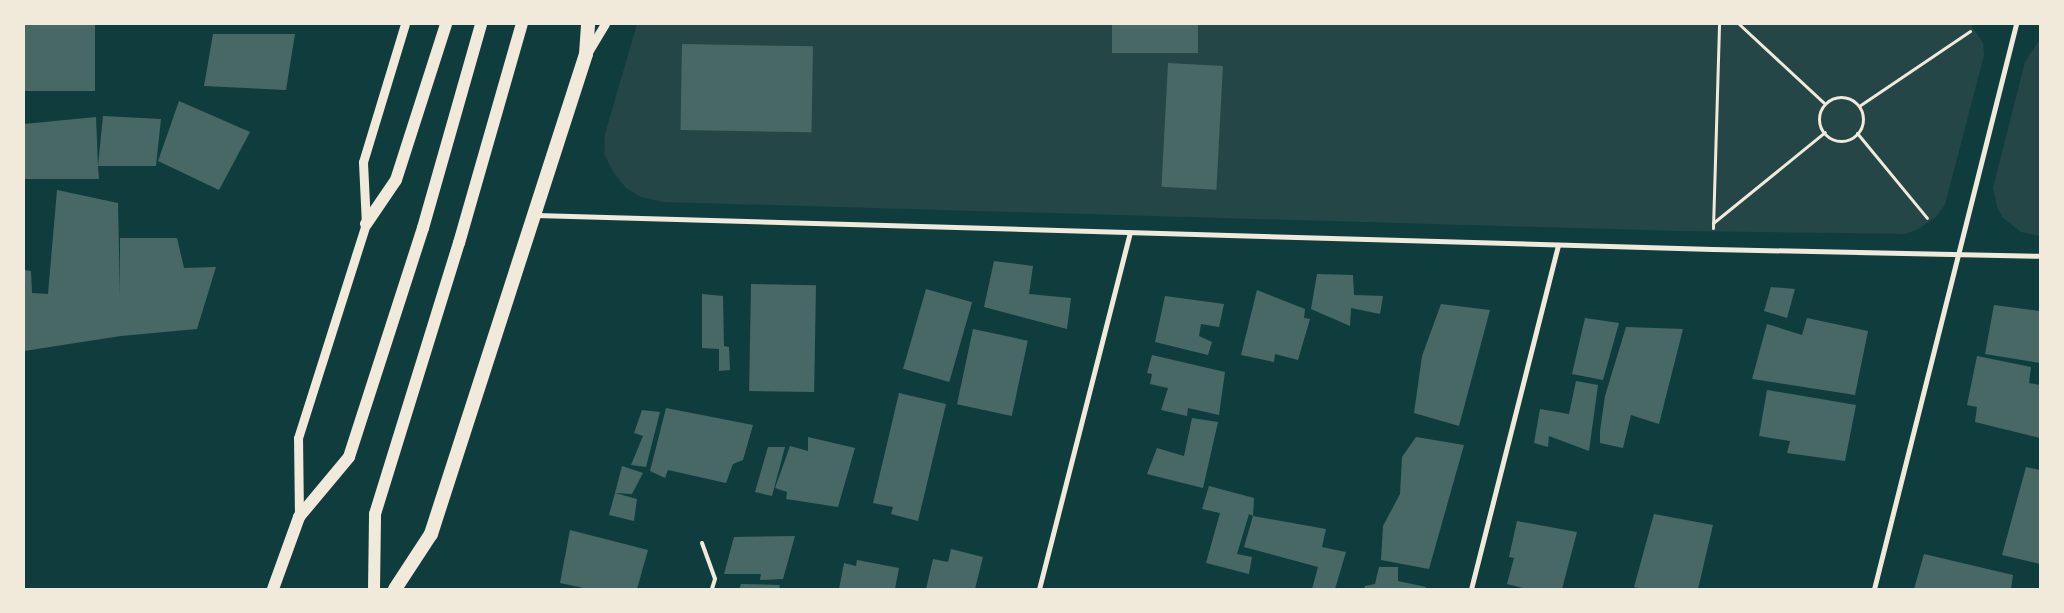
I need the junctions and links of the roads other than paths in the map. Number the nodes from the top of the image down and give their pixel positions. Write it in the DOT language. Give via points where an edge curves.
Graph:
graph roads {
  1 [pos="405,24"];
  2 [pos="446,24"];
  3 [pos="481,24"];
  4 [pos="522,24"];
  5 [pos="588,24"];
  6 [pos="606,24"];
  7 [pos="2016,24"];
  8 [pos="586,54"];
  9 [pos="534,215"];
  10 [pos="366,224"];
  11 [pos="1130,233"];
  12 [pos="1558,245"];
  13 [pos="1958,255"];
  14 [pos="2040,256"];
  15 [pos="299,517"];
  16 [pos="702,543"];
  17 [pos="273,589"];
  18 [pos="374,589"];
  19 [pos="395,589"];
  20 [pos="712,589"];
  21 [pos="1039,589"];
  22 [pos="1472,589"];
  23 [pos="1874,589"];
  1 -- 10 [label="street" via="363,162"];
  2 -- 10 [label="main road" via="396,180"];
  3 -- 15 [label="main road" via="423,228 349,457"];
  4 -- 18 [label="main road" via="459,243 375,514"];
  5 -- 8 [label="highway"];
  6 -- 8 [label="street"];
  7 -- 13 [label="street"];
  8 -- 9 [label="highway"];
  9 -- 11 [label="street"];
  9 -- 19 [label="highway" via="431,534"];
  10 -- 15 [label="street" via="298,438"];
  11 -- 12 [label="street"];
  11 -- 21 [label="street"];
  12 -- 13 [label="street"];
  12 -- 22 [label="street"];
  13 -- 14 [label="street"];
  13 -- 23 [label="street"];
  15 -- 17 [label="main road"];
  16 -- 20 [label="lane" via="715,579"];
}
